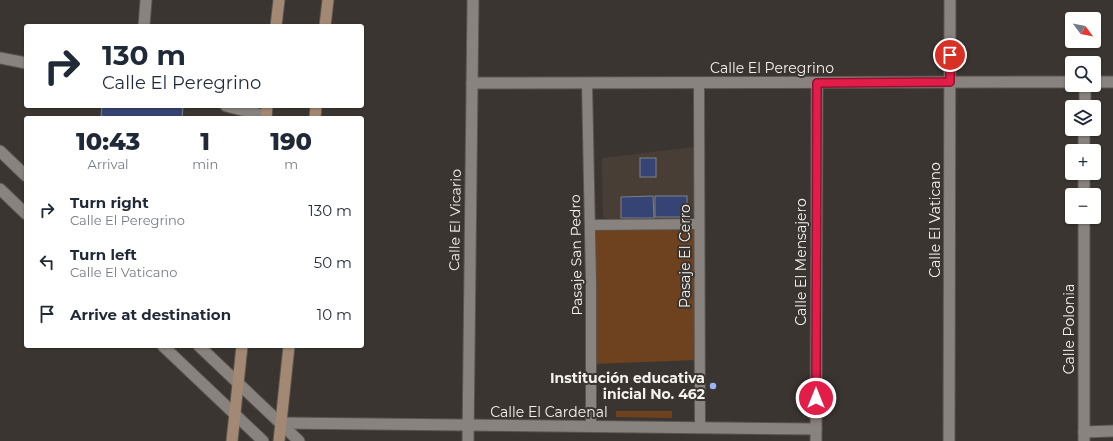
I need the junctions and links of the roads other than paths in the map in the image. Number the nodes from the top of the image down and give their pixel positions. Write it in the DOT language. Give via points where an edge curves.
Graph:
graph roads {
  1 [pos="146,0"];
  2 [pos="279,0"];
  3 [pos="328,0"];
  4 [pos="472,0"];
  5 [pos="950,0"];
  6 [pos="144,24"];
  7 [pos="276,24"];
  8 [pos="325,24"];
  9 [pos="0,58"];
  10 [pos="24,63"];
  11 [pos="950,82"];
  12 [pos="1065,82"];
  13 [pos="1101,82"];
  14 [pos="1113,82"];
  15 [pos="472,83"];
  16 [pos="587,83"];
  17 [pos="699,83"];
  18 [pos="817,83"];
  19 [pos="238,108"];
  20 [pos="267,113"];
  21 [pos="0,151"];
  22 [pos="24,174"];
  23 [pos="0,189"];
  24 [pos="24,212"];
  25 [pos="698,224"];
  26 [pos="1084,224"];
  27 [pos="590,225"];
  28 [pos="165,348"];
  29 [pos="201,348"];
  30 [pos="242,348"];
  31 [pos="289,348"];
  32 [pos="239,384"];
  33 [pos="235,415"];
  34 [pos="281,423"];
  35 [pos="468,426"];
  36 [pos="590,427"];
  37 [pos="700,428"];
  38 [pos="816,429"];
  39 [pos="1113,431"];
  40 [pos="1084,436"];
  41 [pos="232,441"];
  42 [pos="263,441"];
  43 [pos="279,441"];
  44 [pos="299,441"];
  45 [pos="468,441"];
  46 [pos="816,441"];
  47 [pos="949,441"];
  1 -- 6 [label="street"];
  2 -- 7 [label="main road"];
  3 -- 8 [label="main road"];
  4 -- 15 [label="street, Calle El Vicario"];
  5 -- 11 [label="street, Calle El Vaticano"];
  9 -- 10 [label="street"];
  11 -- 12 [label="street, Calle El Peregrino"];
  11 -- 18 [label="street, Calle El Peregrino"];
  11 -- 47 [label="street, Calle El Vaticano"];
  13 -- 14 [label="street"];
  15 -- 16 [label="street, Calle El Peregrino"];
  15 -- 35 [label="street, Calle El Vicario"];
  16 -- 17 [label="street, Calle El Peregrino"];
  16 -- 27 [label="street, Pasaje San Pedro"];
  17 -- 18 [label="street, Calle El Peregrino"];
  17 -- 25 [label="street, Pasaje El Cerro"];
  18 -- 38 [label="street, Calle El Mensajero"];
  19 -- 20 [label="street"];
  21 -- 22 [label="street"];
  23 -- 24 [label="street"];
  25 -- 27 [label="street"];
  25 -- 37 [label="street, Pasaje El Cerro"];
  26 -- 40 [label="street, Calle Polonia"];
  27 -- 36 [label="street, Pasaje San Pedro"];
  28 -- 33 [label="street"];
  29 -- 32 [label="street"];
  30 -- 32 [label="main road"];
  31 -- 34 [label="main road"];
  32 -- 33 [label="main road"];
  32 -- 34 [label="street"];
  33 -- 41 [label="main road"];
  33 -- 42 [label="street"];
  34 -- 35 [label="street, Calle El Cardenal"];
  34 -- 43 [label="main road"];
  34 -- 44 [label="street"];
  35 -- 36 [label="street, Calle El Cardenal"];
  35 -- 45 [label="street, Calle El Vicario"];
  36 -- 37 [label="street, Calle El Cardenal"];
  37 -- 38 [label="street, Calle El Cardenal"];
  38 -- 46 [label="street, Calle El Mensajero"];
  39 -- 40 [label="street"];
}
